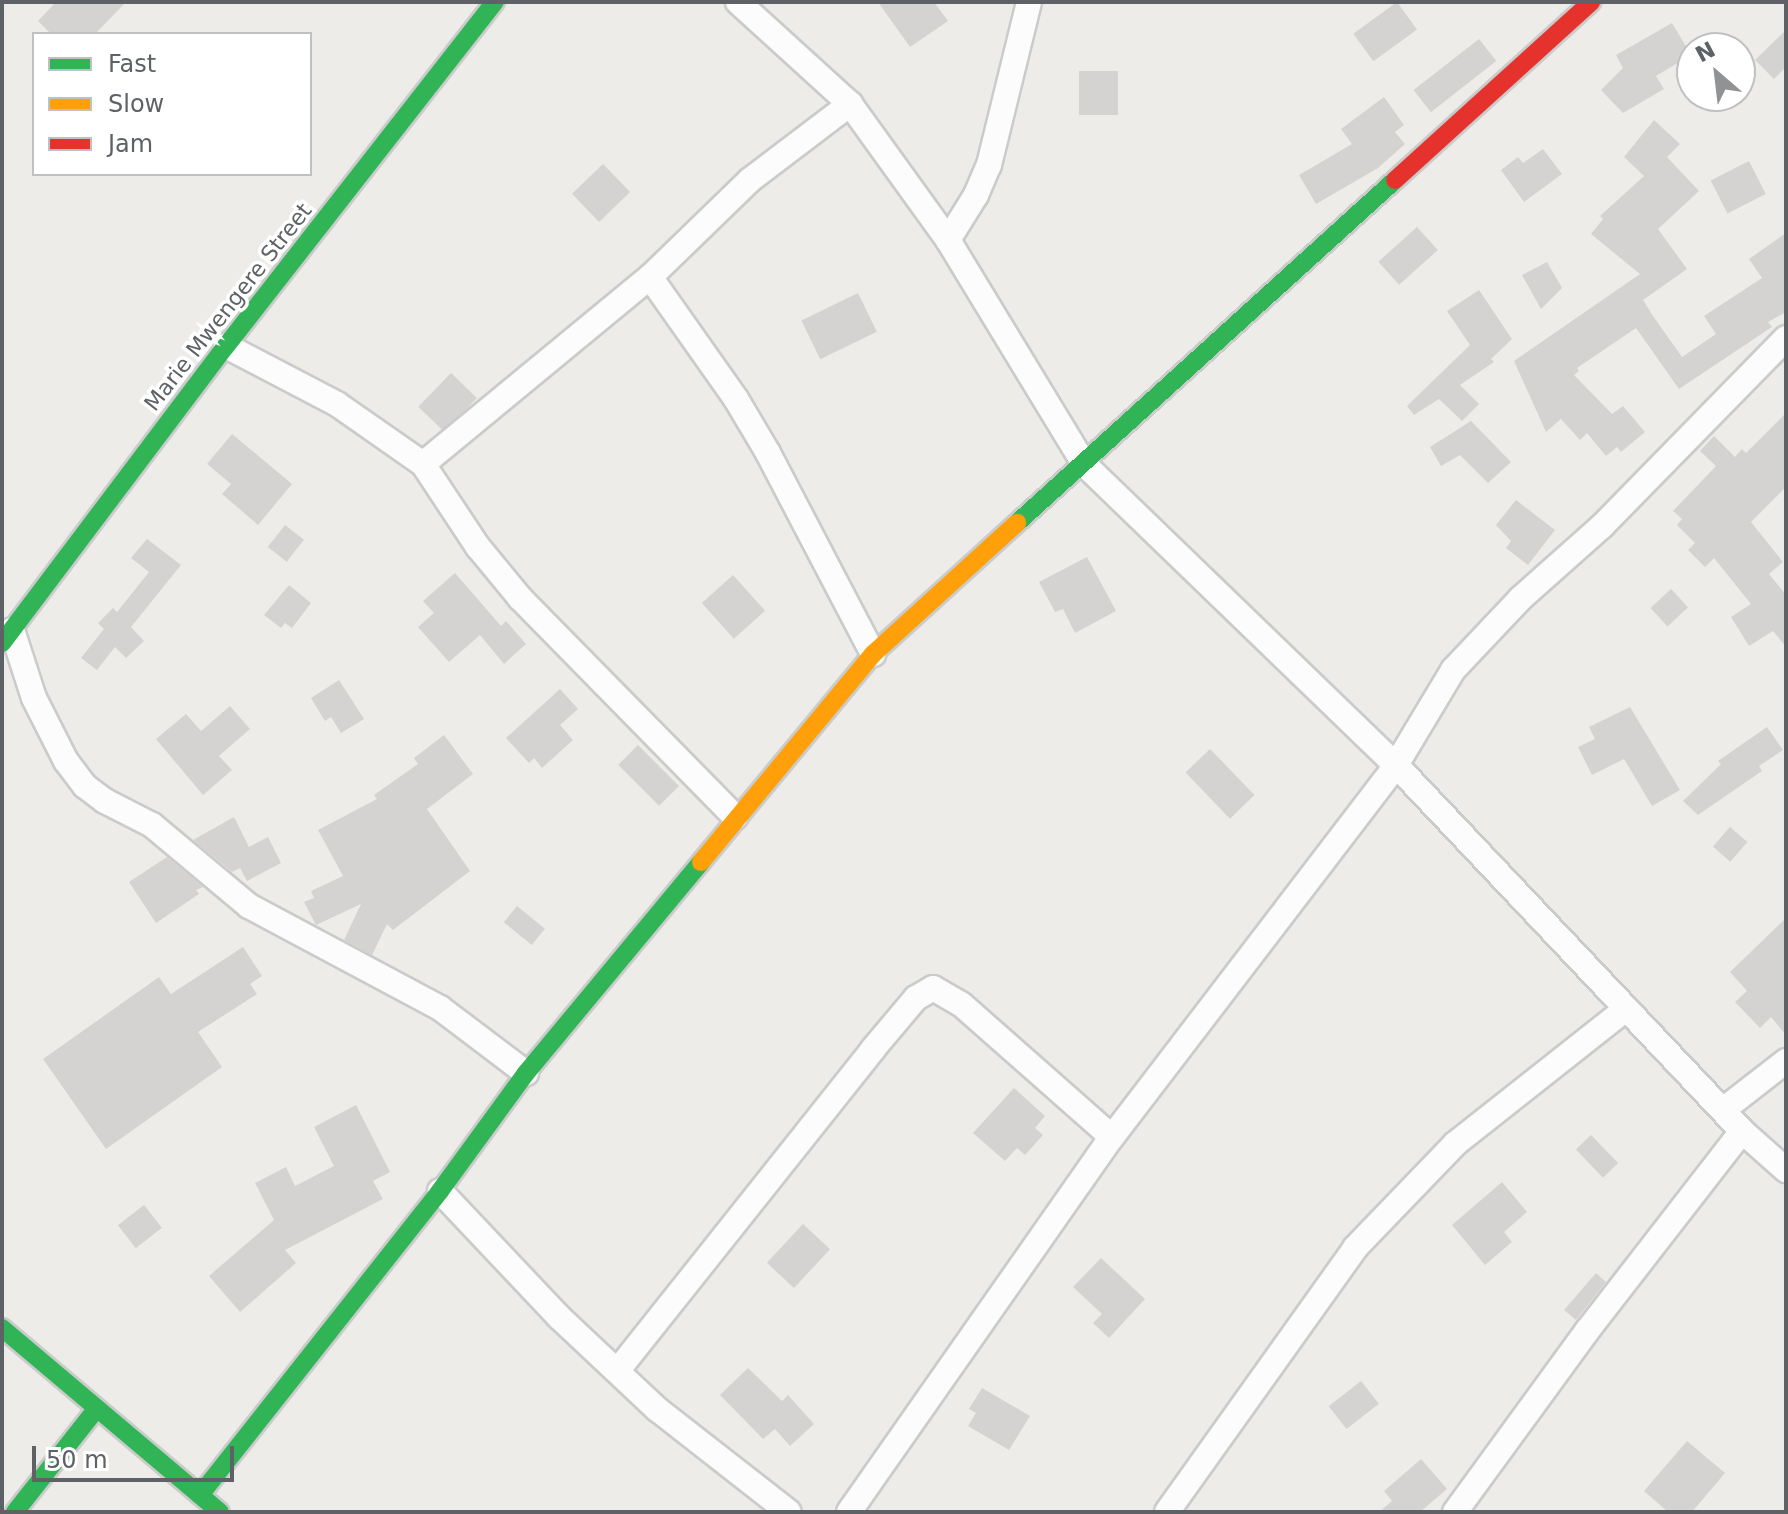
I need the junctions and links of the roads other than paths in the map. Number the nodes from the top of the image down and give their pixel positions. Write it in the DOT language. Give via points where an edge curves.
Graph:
graph roads {
  1 [pos="495,2"];
  2 [pos="738,2"];
  3 [pos="1029,2"];
  4 [pos="1591,2"];
  5 [pos="850,104"];
  6 [pos="948,240"];
  7 [pos="650,277"];
  8 [pos="1786,338"];
  9 [pos="226,346"];
  10 [pos="423,464"];
  11 [pos="1084,464"];
  12 [pos="7,636"];
  13 [pos="873,654"];
  14 [pos="1396,765"];
  15 [pos="735,817"];
  16 [pos="1626,1009"];
  17 [pos="1786,1061"];
  18 [pos="526,1073"];
  19 [pos="1723,1110"];
  20 [pos="1742,1131"];
  21 [pos="1112,1137"];
  22 [pos="1786,1170"];
  23 [pos="440,1191"];
  24 [pos="2,1328"];
  25 [pos="618,1370"];
  26 [pos="97,1408"];
  27 [pos="200,1495"];
  28 [pos="15,1512"];
  29 [pos="220,1512"];
  30 [pos="789,1512"];
  31 [pos="849,1512"];
  32 [pos="1167,1512"];
  33 [pos="1455,1512"];
  1 -- 9 [label="street, Marie Mwengere Street"];
  2 -- 5 [label="street"];
  3 -- 6 [label="street" via="989,165"];
  4 -- 11 [label="street"];
  5 -- 6 [label="street"];
  5 -- 7 [label="street" via="750,180"];
  6 -- 11 [label="street"];
  7 -- 10 [label="street"];
  7 -- 13 [label="street" via="744,413"];
  8 -- 14 [label="street" via="1453,670"];
  9 -- 10 [label="street" via="337,404"];
  9 -- 12 [label="street, Marie Mwengere Street"];
  10 -- 15 [label="street" via="478,547 520,598"];
  11 -- 13 [label="street"];
  11 -- 14 [label="street"];
  12 -- 18 [label="street" via="66,761 85,786 152,825 249,906 440,1008"];
  13 -- 15 [label="street"];
  14 -- 16 [label="street"];
  14 -- 21 [label="street"];
  15 -- 18 [label="street"];
  16 -- 19 [label="street"];
  16 -- 32 [label="street" via="1455,1144 1355,1248"];
  17 -- 19 [label="street"];
  18 -- 23 [label="street"];
  19 -- 20 [label="street"];
  20 -- 22 [label="street"];
  20 -- 33 [label="street"];
  21 -- 25 [label="street" via="961,1004 933,988 916,998 873,1049"];
  21 -- 31 [label="street"];
  23 -- 25 [label="street" via="559,1317"];
  23 -- 27 [label="street"];
  24 -- 26 [label="street"];
  25 -- 30 [label="street" via="657,1409"];
  26 -- 27 [label="street"];
  26 -- 28 [label="street"];
  27 -- 29 [label="street"];
}
